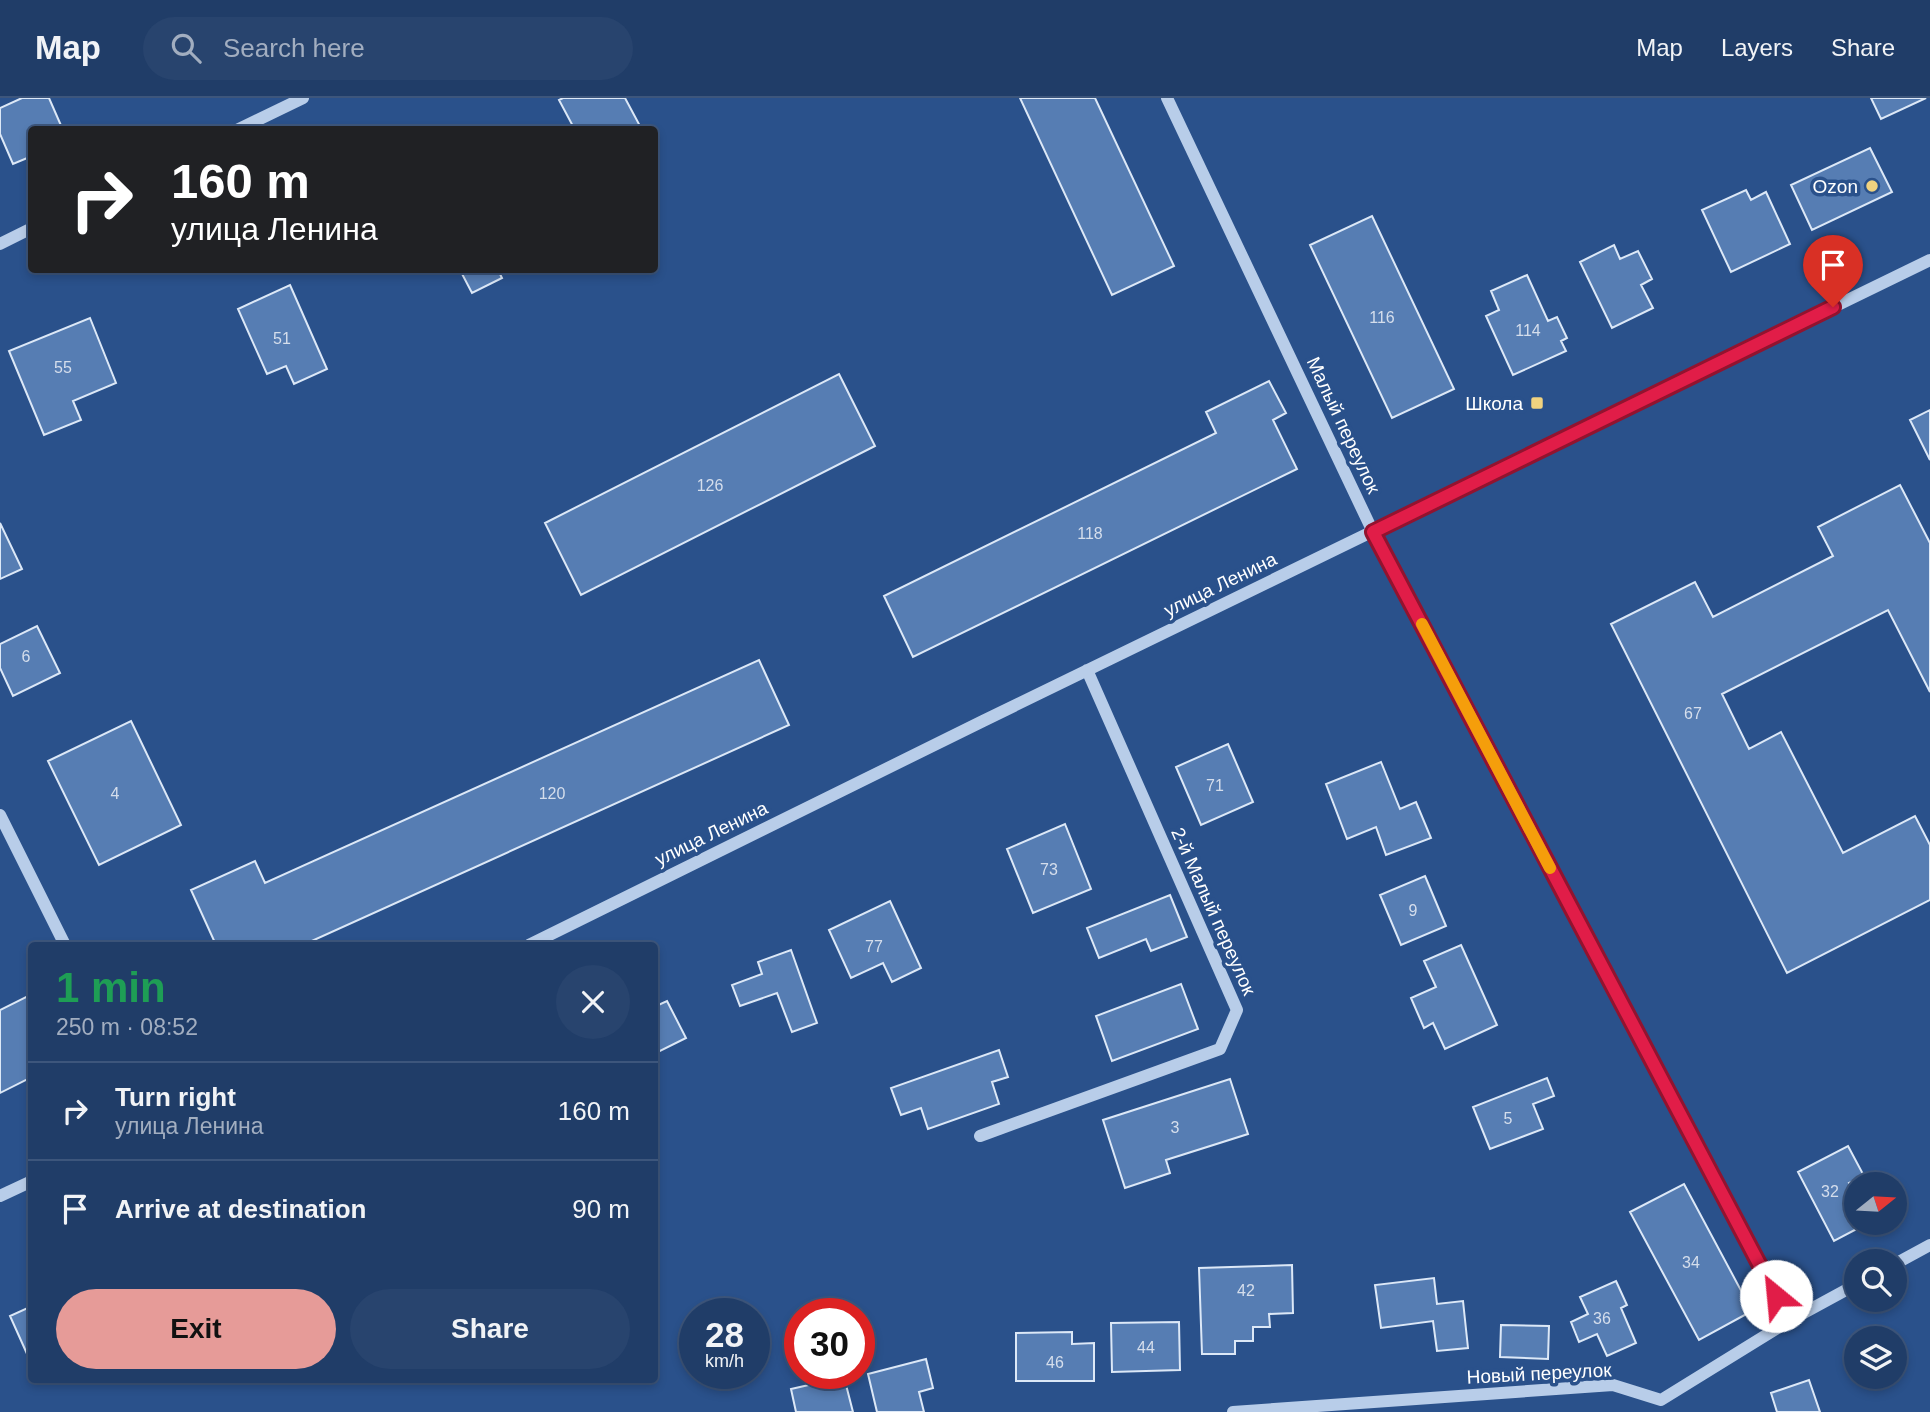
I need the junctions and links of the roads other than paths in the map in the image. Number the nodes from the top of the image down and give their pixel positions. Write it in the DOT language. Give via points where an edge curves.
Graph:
graph roads {
  1 [pos="303,98"];
  2 [pos="1167,98"];
  3 [pos="245,126"];
  4 [pos="28,230"];
  5 [pos="0,243"];
  6 [pos="1930,260"];
  7 [pos="1373,532"];
  8 [pos="1087,670"];
  9 [pos="0,815"];
  10 [pos="64,942"];
  11 [pos="535,942"];
  12 [pos="980,1136"];
  13 [pos="28,1183"];
  14 [pos="0,1196"];
  15 [pos="1930,1245"];
  16 [pos="1907,1257"];
  17 [pos="1844,1291"];
  18 [pos="1789,1321"];
  19 [pos="1233,1412"];
  1 -- 3 [label="street"];
  2 -- 7 [label="street, Малый переулок"];
  4 -- 5 [label="street"];
  6 -- 7 [label="street, улица Ленина"];
  7 -- 8 [label="street, улица Ленина"];
  7 -- 18 [label="street, Малый переулок"];
  8 -- 11 [label="street, улица Ленина"];
  8 -- 12 [label="street, 2-й Малый переулок" via="1237,1010 1220,1049"];
  9 -- 10 [label="street"];
  13 -- 14 [label="street"];
  15 -- 16 [label="street"];
  17 -- 18 [label="street, Новый переулок"];
  18 -- 19 [label="street, Новый переулок" via="1661,1400 1613,1385"];
}
